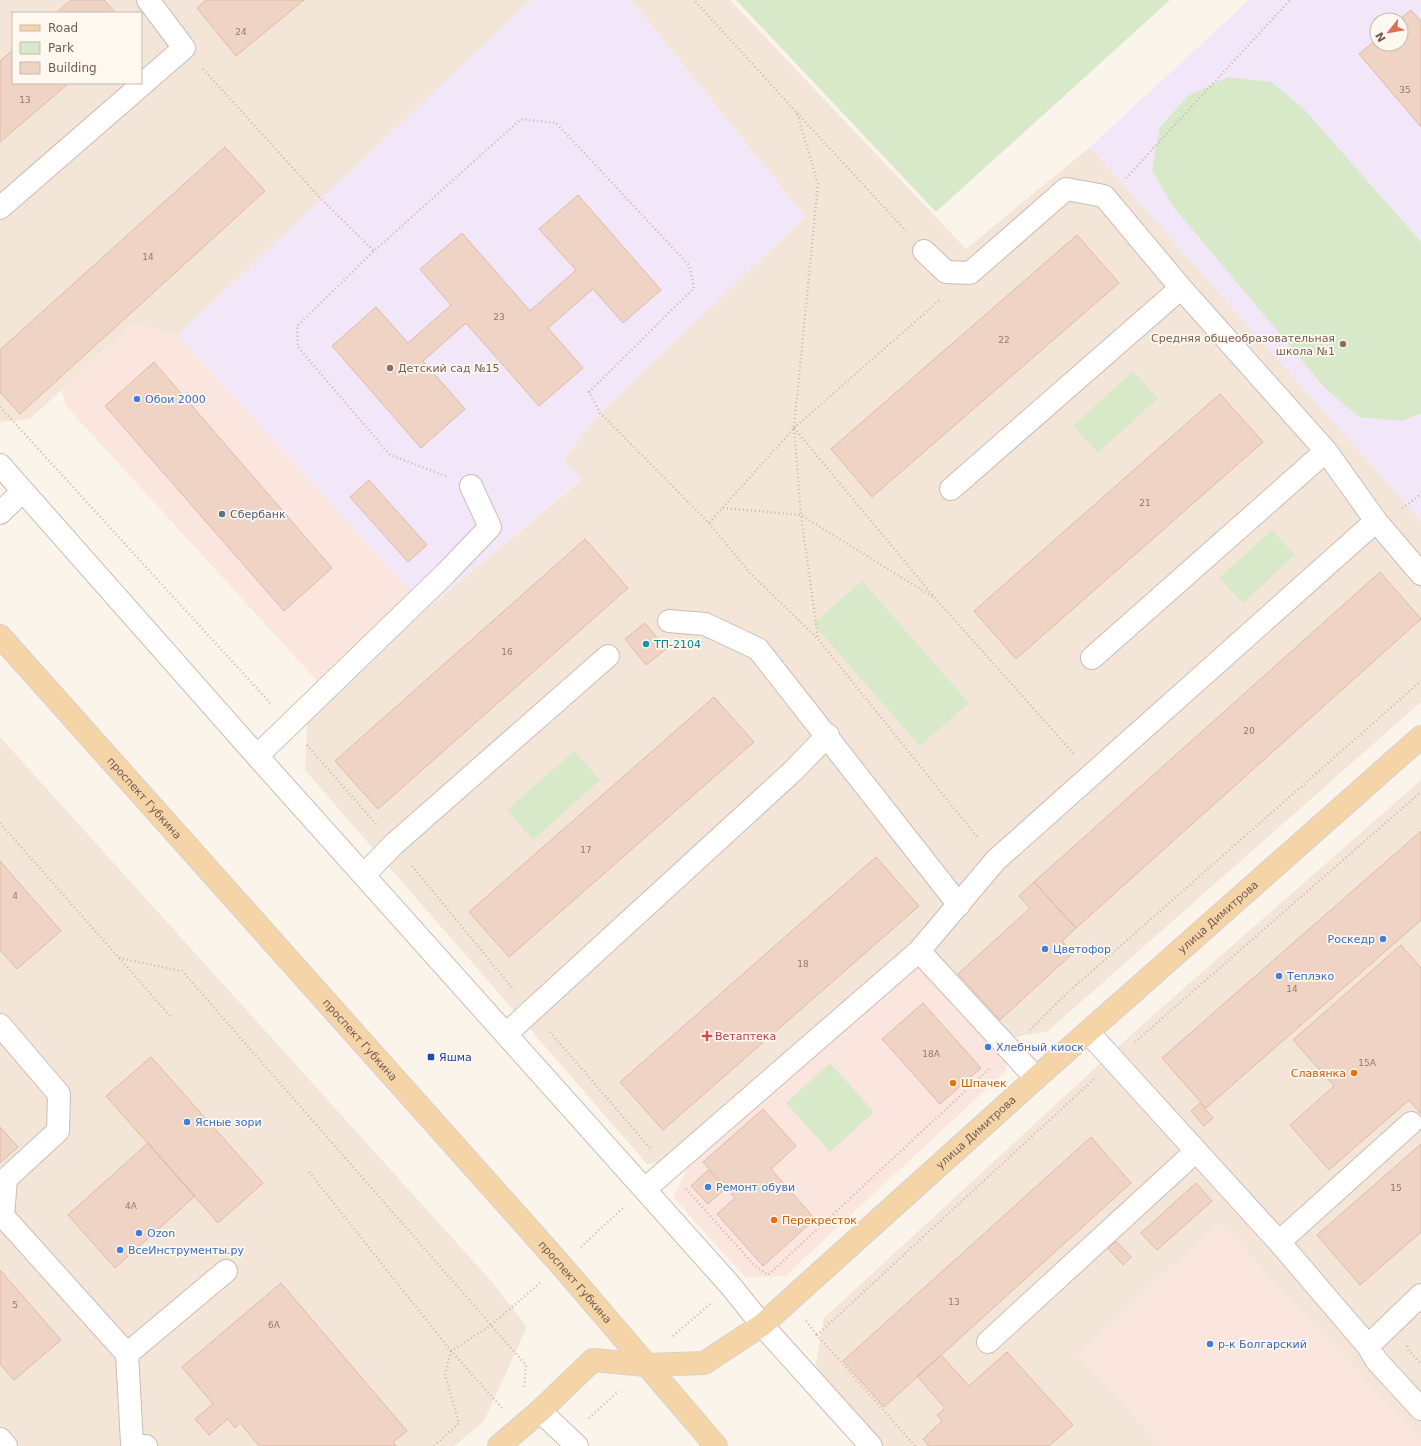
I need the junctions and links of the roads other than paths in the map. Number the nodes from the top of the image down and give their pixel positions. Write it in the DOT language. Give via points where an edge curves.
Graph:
graph roads {
  1 [pos="148,0"];
  2 [pos="0,208"];
  3 [pos="924,251"];
  4 [pos="1181,288"];
  5 [pos="1326,451"];
  6 [pos="0,465"];
  7 [pos="472,486"];
  8 [pos="951,489"];
  9 [pos="23,491"];
  10 [pos="0,512"];
  11 [pos="1376,521"];
  12 [pos="1421,574"];
  13 [pos="668,621"];
  14 [pos="0,636"];
  15 [pos="608,656"];
  16 [pos="1092,658"];
  17 [pos="828,736"];
  18 [pos="1421,737"];
  19 [pos="257,756"];
  20 [pos="364,875"];
  21 [pos="959,905"];
  22 [pos="919,951"];
  23 [pos="0,1025"];
  24 [pos="1088,1032"];
  25 [pos="506,1034"];
  26 [pos="1036,1078"];
  27 [pos="1410,1124"];
  28 [pos="1195,1152"];
  29 [pos="637,1196"];
  30 [pos="1279,1242"];
  31 [pos="226,1271"];
  32 [pos="1421,1295"];
  33 [pos="762,1325"];
  34 [pos="988,1342"];
  35 [pos="1368,1346"];
  36 [pos="127,1354"];
  37 [pos="646,1365"];
  38 [pos="1421,1408"];
  39 [pos="540,1411"];
  40 [pos="0,1439"];
  41 [pos="573,1441"];
  42 [pos="135,1445"];
  43 [pos="6,1446"];
  44 [pos="499,1446"];
  45 [pos="716,1446"];
  46 [pos="871,1446"];
  1 -- 2 [label="lane" via="184,48"];
  3 -- 4 [label="lane" via="946,272 970,273 1066,189 1104,196"];
  4 -- 5 [label="lane"];
  4 -- 8 [label="lane"];
  5 -- 11 [label="lane"];
  5 -- 16 [label="lane"];
  6 -- 9 [label="lane"];
  7 -- 19 [label="lane" via="490,527"];
  9 -- 10 [label="lane"];
  9 -- 19 [label="lane"];
  11 -- 12 [label="lane"];
  11 -- 21 [label="lane" via="996,860"];
  13 -- 17 [label="lane" via="705,624 758,649"];
  14 -- 37 [label="main road, проспект Губкина" via="561,1265"];
  15 -- 20 [label="lane" via="394,844"];
  17 -- 21 [label="lane"];
  17 -- 25 [label="lane"];
  18 -- 24 [label="main road, улица Димитрова"];
  19 -- 20 [label="lane"];
  20 -- 25 [label="lane"];
  21 -- 22 [label="lane"];
  22 -- 26 [label="lane"];
  22 -- 29 [label="lane"];
  23 -- 36 [label="lane" via="59,1094 58,1131 6,1179 3,1216"];
  24 -- 26 [label="main road, улица Димитрова"];
  24 -- 28 [label="lane"];
  25 -- 29 [label="lane"];
  26 -- 33 [label="main road, улица Димитрова"];
  27 -- 30 [label="lane"];
  28 -- 30 [label="lane"];
  28 -- 34 [label="lane"];
  29 -- 33 [label="lane" via="730,1285"];
  30 -- 35 [label="lane"];
  31 -- 36 [label="lane"];
  32 -- 35 [label="lane"];
  33 -- 37 [label="main road, улица Димитрова" via="704,1363"];
  33 -- 46 [label="lane"];
  35 -- 38 [label="lane" via="1376,1360"];
  36 -- 42 [label="lane"];
  37 -- 39 [label="main road, улица Димитрова" via="593,1360"];
  37 -- 45 [label="main road, проспект Губкина"];
  39 -- 41 [label="lane"];
  39 -- 44 [label="main road, улица Димитрова"];
  40 -- 43 [label="lane"];
}
